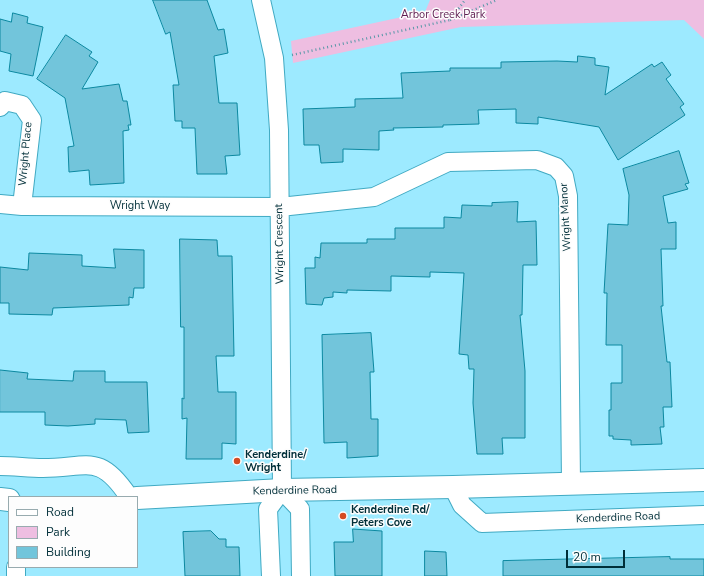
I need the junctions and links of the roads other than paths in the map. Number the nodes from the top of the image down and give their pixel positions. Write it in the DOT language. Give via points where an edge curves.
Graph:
graph roads {
  1 [pos="261,0"];
  2 [pos="0,107"];
  3 [pos="0,204"];
  4 [pos="22,206"];
  5 [pos="280,207"];
  6 [pos="0,466"];
  7 [pos="704,480"];
  8 [pos="571,483"];
  9 [pos="453,487"];
  10 [pos="282,490"];
  11 [pos="128,496"];
  12 [pos="138,498"];
  13 [pos="704,515"];
  14 [pos="271,576"];
  15 [pos="301,576"];
  1 -- 5 [label="street, Wright Crescent" via="274,58 279,130"];
  2 -- 4 [label="street, Wright Place" via="5,101 22,105 32,120"];
  3 -- 4 [label="street, Wright Way"];
  4 -- 5 [label="street, Wright Way"];
  5 -- 8 [label="street, Wright Manor" via="374,197 448,162 537,160 556,167 564,176 568,196"];
  5 -- 10 [label="street, Wright Crescent"];
  6 -- 11 [label="street" via="44,468 89,464 105,470 118,480"];
  7 -- 8 [label="street, Kenderdine Road"];
  8 -- 9 [label="street, Kenderdine Road"];
  9 -- 10 [label="street, Kenderdine Road"];
  9 -- 13 [label="street, Kenderdine Road" via="462,505 482,523"];
  10 -- 12 [label="street, Kenderdine Road"];
  10 -- 14 [label="street" via="268,509"];
  10 -- 15 [label="street" via="300,509"];
}
